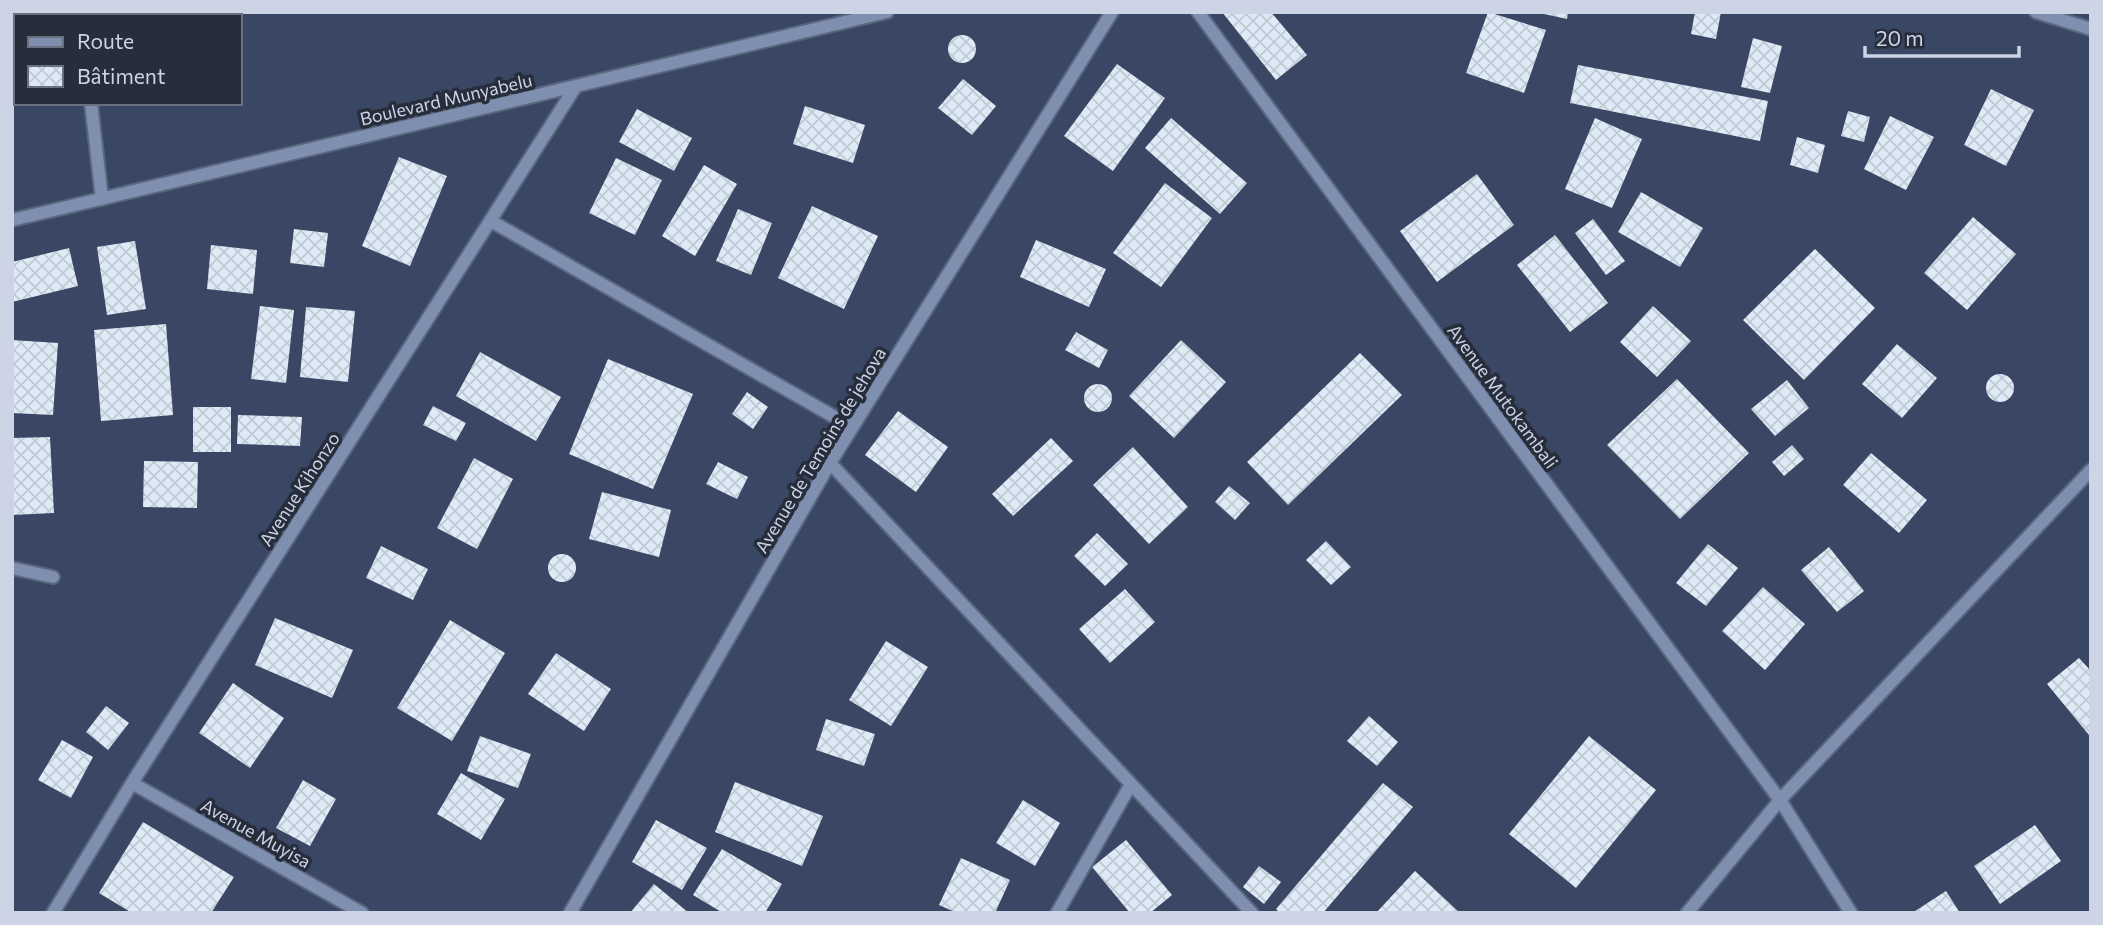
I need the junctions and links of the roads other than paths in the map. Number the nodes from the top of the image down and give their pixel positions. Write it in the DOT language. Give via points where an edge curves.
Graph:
graph roads {
  1 [pos="887,12"];
  2 [pos="1112,12"];
  3 [pos="1198,12"];
  4 [pos="2036,12"];
  5 [pos="2091,29"];
  6 [pos="576,86"];
  7 [pos="91,105"];
  8 [pos="102,199"];
  9 [pos="12,220"];
  10 [pos="491,221"];
  11 [pos="852,427"];
  12 [pos="830,463"];
  13 [pos="2091,470"];
  14 [pos="12,568"];
  15 [pos="53,577"];
  16 [pos="132,783"];
  17 [pos="1130,786"];
  18 [pos="1780,800"];
  19 [pos="53,913"];
  20 [pos="362,913"];
  21 [pos="570,913"];
  22 [pos="1056,913"];
  23 [pos="1252,913"];
  24 [pos="1688,913"];
  25 [pos="1851,913"];
  1 -- 6 [label="street, Boulevard Munyabelu"];
  2 -- 11 [label="street, Avenue de Temoins de jehova"];
  3 -- 18 [label="street, Avenue Mutokambali"];
  4 -- 5 [label="street"];
  6 -- 8 [label="street, Boulevard Munyabelu"];
  6 -- 10 [label="street, Avenue Kihonzo"];
  7 -- 8 [label="street"];
  8 -- 9 [label="street, Boulevard Munyabelu"];
  10 -- 11 [label="street"];
  10 -- 16 [label="street, Avenue Kihonzo"];
  11 -- 12 [label="street, Avenue de Temoins de jehova"];
  12 -- 17 [label="street"];
  12 -- 21 [label="street, Avenue de Temoins de jehova"];
  13 -- 18 [label="street"];
  14 -- 15 [label="street"];
  16 -- 19 [label="street, Avenue Kihonzo"];
  16 -- 20 [label="street, Avenue Muyisa"];
  17 -- 22 [label="street"];
  17 -- 23 [label="street"];
  18 -- 24 [label="street"];
  18 -- 25 [label="street, Avenue Mutokambali"];
}
